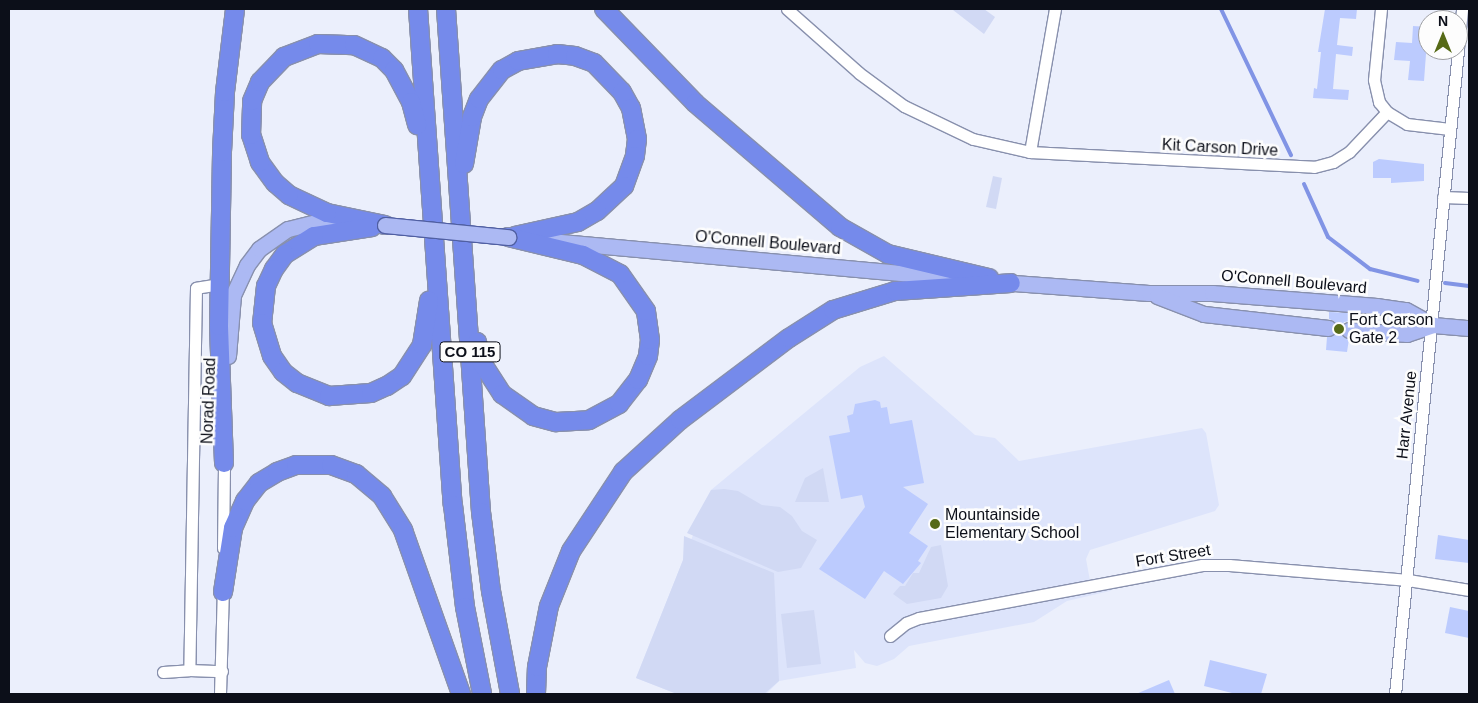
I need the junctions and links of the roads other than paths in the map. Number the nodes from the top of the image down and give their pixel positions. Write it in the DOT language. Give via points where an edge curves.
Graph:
graph roads {
  1 [pos="235,9"];
  2 [pos="418,9"];
  3 [pos="446,9"];
  4 [pos="604,9"];
  5 [pos="788,9"];
  6 [pos="1055,9"];
  7 [pos="1381,9"];
  8 [pos="1457,60"];
  9 [pos="1387,112"];
  10 [pos="1450,129"];
  11 [pos="1030,152"];
  12 [pos="1443,197"];
  13 [pos="1469,198"];
  14 [pos="431,212"];
  15 [pos="460,214"];
  16 [pos="385,225"];
  17 [pos="508,237"];
  18 [pos="434,251"];
  19 [pos="463,252"];
  20 [pos="1011,283"];
  21 [pos="220,284"];
  22 [pos="1149,293"];
  23 [pos="1280,298"];
  24 [pos="1376,306"];
  25 [pos="1292,324"];
  26 [pos="1433,325"];
  27 [pos="1328,328"];
  28 [pos="1469,328"];
  29 [pos="1350,330"];
  30 [pos="1378,332"];
  31 [pos="224,463"];
  32 [pos="1408,580"];
  33 [pos="1469,590"];
  34 [pos="223,592"];
  35 [pos="890,636"];
  36 [pos="189,670"];
  37 [pos="222,671"];
  38 [pos="163,672"];
  39 [pos="220,694"];
  40 [pos="461,694"];
  41 [pos="482,694"];
  42 [pos="510,694"];
  43 [pos="536,694"];
  44 [pos="1396,694"];
  1 -- 21 [label="highway" via="224,92"];
  2 -- 14 [label="highway, CO 115"];
  3 -- 15 [label="highway, CO 115"];
  4 -- 20 [label="highway" via="695,103 840,227 865,243 905,259"];
  5 -- 11 [label="street, Kit Carson Drive" via="859,73 904,106 973,139"];
  6 -- 11 [label="street"];
  7 -- 9 [label="street" via="1374,80 1376,95"];
  8 -- 10 [label="street, Harr Avenue"];
  9 -- 10 [label="street" via="1415,126"];
  9 -- 11 [label="street, Kit Carson Drive" via="1350,152 1314,167"];
  10 -- 12 [label="street, Harr Avenue"];
  12 -- 13 [label="street"];
  12 -- 26 [label="street, Harr Avenue"];
  14 -- 16 [label="highway" via="412,102 394,70 382,58 354,45 326,44 299,49 270,69 252,101 251,135 260,162 275,183 308,205"];
  14 -- 18 [label="highway, CO 115"];
  15 -- 17 [label="highway" via="472,117 490,82 510,66 535,56 575,56 594,64 622,92 636,124 636,156 624,186 597,212 578,222"];
  15 -- 19 [label="highway, CO 115"];
  16 -- 17 [label="main road, O'Connell Boulevard, bridge"];
  16 -- 18 [label="highway" via="314,236 285,254 274,269 262,304 264,340 272,356 297,383 312,391 343,397 371,393 402,376 422,345"];
  16 -- 31 [label="main road, Norad Road" via="335,220 302,224 270,239 246,265 233,295 230,312"];
  17 -- 19 [label="highway" via="605,264 620,274 640,298 649,325 647,361 630,392 604,414 589,420 556,422 533,416 502,394 482,362"];
  17 -- 20 [label="main road, O'Connell Boulevard"];
  18 -- 41 [label="highway, CO 115" via="458,557"];
  19 -- 42 [label="highway, CO 115" via="482,521"];
  20 -- 22 [label="main road, O'Connell Boulevard"];
  20 -- 43 [label="highway" via="895,292 833,310 789,338 667,432 623,472 571,551 548,613"];
  21 -- 31 [label="highway"];
  21 -- 36 [label="street" via="196,288"];
  22 -- 23 [label="main road, O'Connell Boulevard"];
  22 -- 25 [label="main road, O'Connell Boulevard" via="1204,314"];
  23 -- 24 [label="main road, O'Connell Boulevard"];
  23 -- 25 [label="main road" via="1306,311 1302,320"];
  24 -- 26 [label="main road, O'Connell Boulevard" via="1415,313"];
  24 -- 30 [label="main road" via="1385,318"];
  25 -- 27 [label="main road, O'Connell Boulevard"];
  26 -- 28 [label="main road, O'Connell Boulevard"];
  26 -- 30 [label="main road, O'Connell Boulevard" via="1407,334"];
  26 -- 32 [label="street, Harr Avenue"];
  29 -- 30 [label="main road, O'Connell Boulevard"];
  31 -- 34 [label="street, Norad Road"];
  32 -- 33 [label="street, Fort Street"];
  32 -- 35 [label="street, Fort Street" via="1202,565 920,618 906,623"];
  32 -- 44 [label="street, Harr Avenue"];
  34 -- 37 [label="street, Norad Road"];
  34 -- 40 [label="highway" via="233,528 259,483 296,465 332,465 350,471 382,496 403,530"];
  36 -- 37 [label="street"];
  36 -- 38 [label="street"];
  37 -- 39 [label="street, Norad Road"];
}
